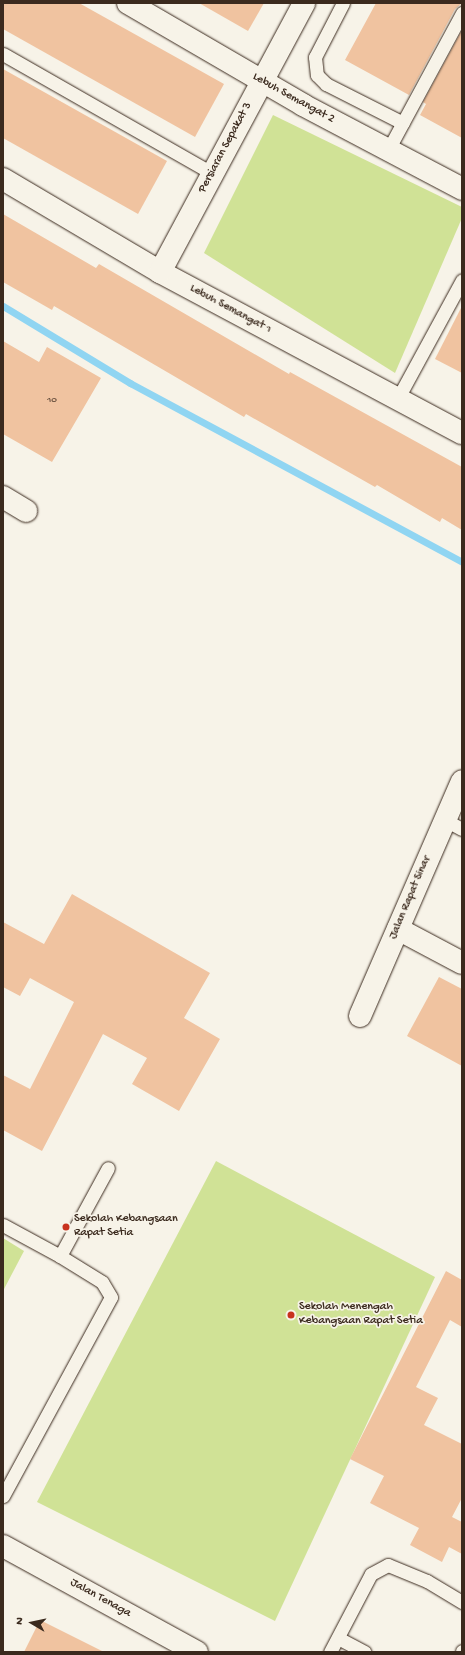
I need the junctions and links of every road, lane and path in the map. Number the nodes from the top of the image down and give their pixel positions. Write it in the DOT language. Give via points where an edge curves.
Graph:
graph roads {
  1 [pos="128,3"];
  2 [pos="304,3"];
  3 [pos="343,3"];
  4 [pos="462,13"];
  5 [pos="3,54"];
  6 [pos="261,81"];
  7 [pos="403,123"];
  8 [pos="388,150"];
  9 [pos="212,173"];
  10 [pos="3,178"];
  11 [pos="462,189"];
  12 [pos="160,272"];
  13 [pos="462,280"];
  14 [pos="458,299"];
  15 [pos="398,398"];
  16 [pos="462,433"];
  17 [pos="3,497"];
  18 [pos="26,511"];
  19 [pos="462,781"];
  20 [pos="454,824"];
  21 [pos="398,929"];
  22 [pos="462,963"];
  23 [pos="360,1016"];
  24 [pos="108,1168"];
  25 [pos="3,1225"];
  26 [pos="60,1256"];
  27 [pos="3,1496"];
  28 [pos="3,1546"];
  29 [pos="462,1602"];
  30 [pos="338,1638"];
  31 [pos="197,1652"];
  32 [pos="330,1652"];
  33 [pos="364,1652"];
  1 -- 6 [label="street, Lebuh Semangat 2"];
  2 -- 6 [label="street, Persiaran Sepakat 3"];
  3 -- 7 [label="lane" via="315,57 317,75 326,84"];
  4 -- 7 [label="lane"];
  5 -- 9 [label="lane"];
  6 -- 8 [label="street, Lebuh Semangat 2"];
  6 -- 9 [label="street, Persiaran Sepakat 3"];
  7 -- 8 [label="lane"];
  8 -- 11 [label="street, Lebuh Semangat 2"];
  9 -- 12 [label="street, Persiaran Sepakat 3"];
  10 -- 12 [label="street, Lebuh Semangat 1"];
  12 -- 15 [label="street, Lebuh Semangat 1"];
  13 -- 14 [label="lane"];
  14 -- 15 [label="lane"];
  15 -- 16 [label="street, Lebuh Semangat 1"];
  17 -- 18 [label="street"];
  19 -- 20 [label="street, Jalan Rapat Sinar"];
  20 -- 21 [label="street, Jalan Rapat Sinar"];
  21 -- 22 [label="street"];
  21 -- 23 [label="street, Jalan Rapat Sinar"];
  24 -- 26 [label="lane"];
  25 -- 26 [label="lane"];
  26 -- 27 [label="lane" via="102,1282 111,1297"];
  28 -- 31 [label="street, Jalan Tenaga"];
  29 -- 30 [label="lane" via="427,1581 388,1565 371,1574"];
  30 -- 32 [label="lane"];
  30 -- 33 [label="lane"];
}
